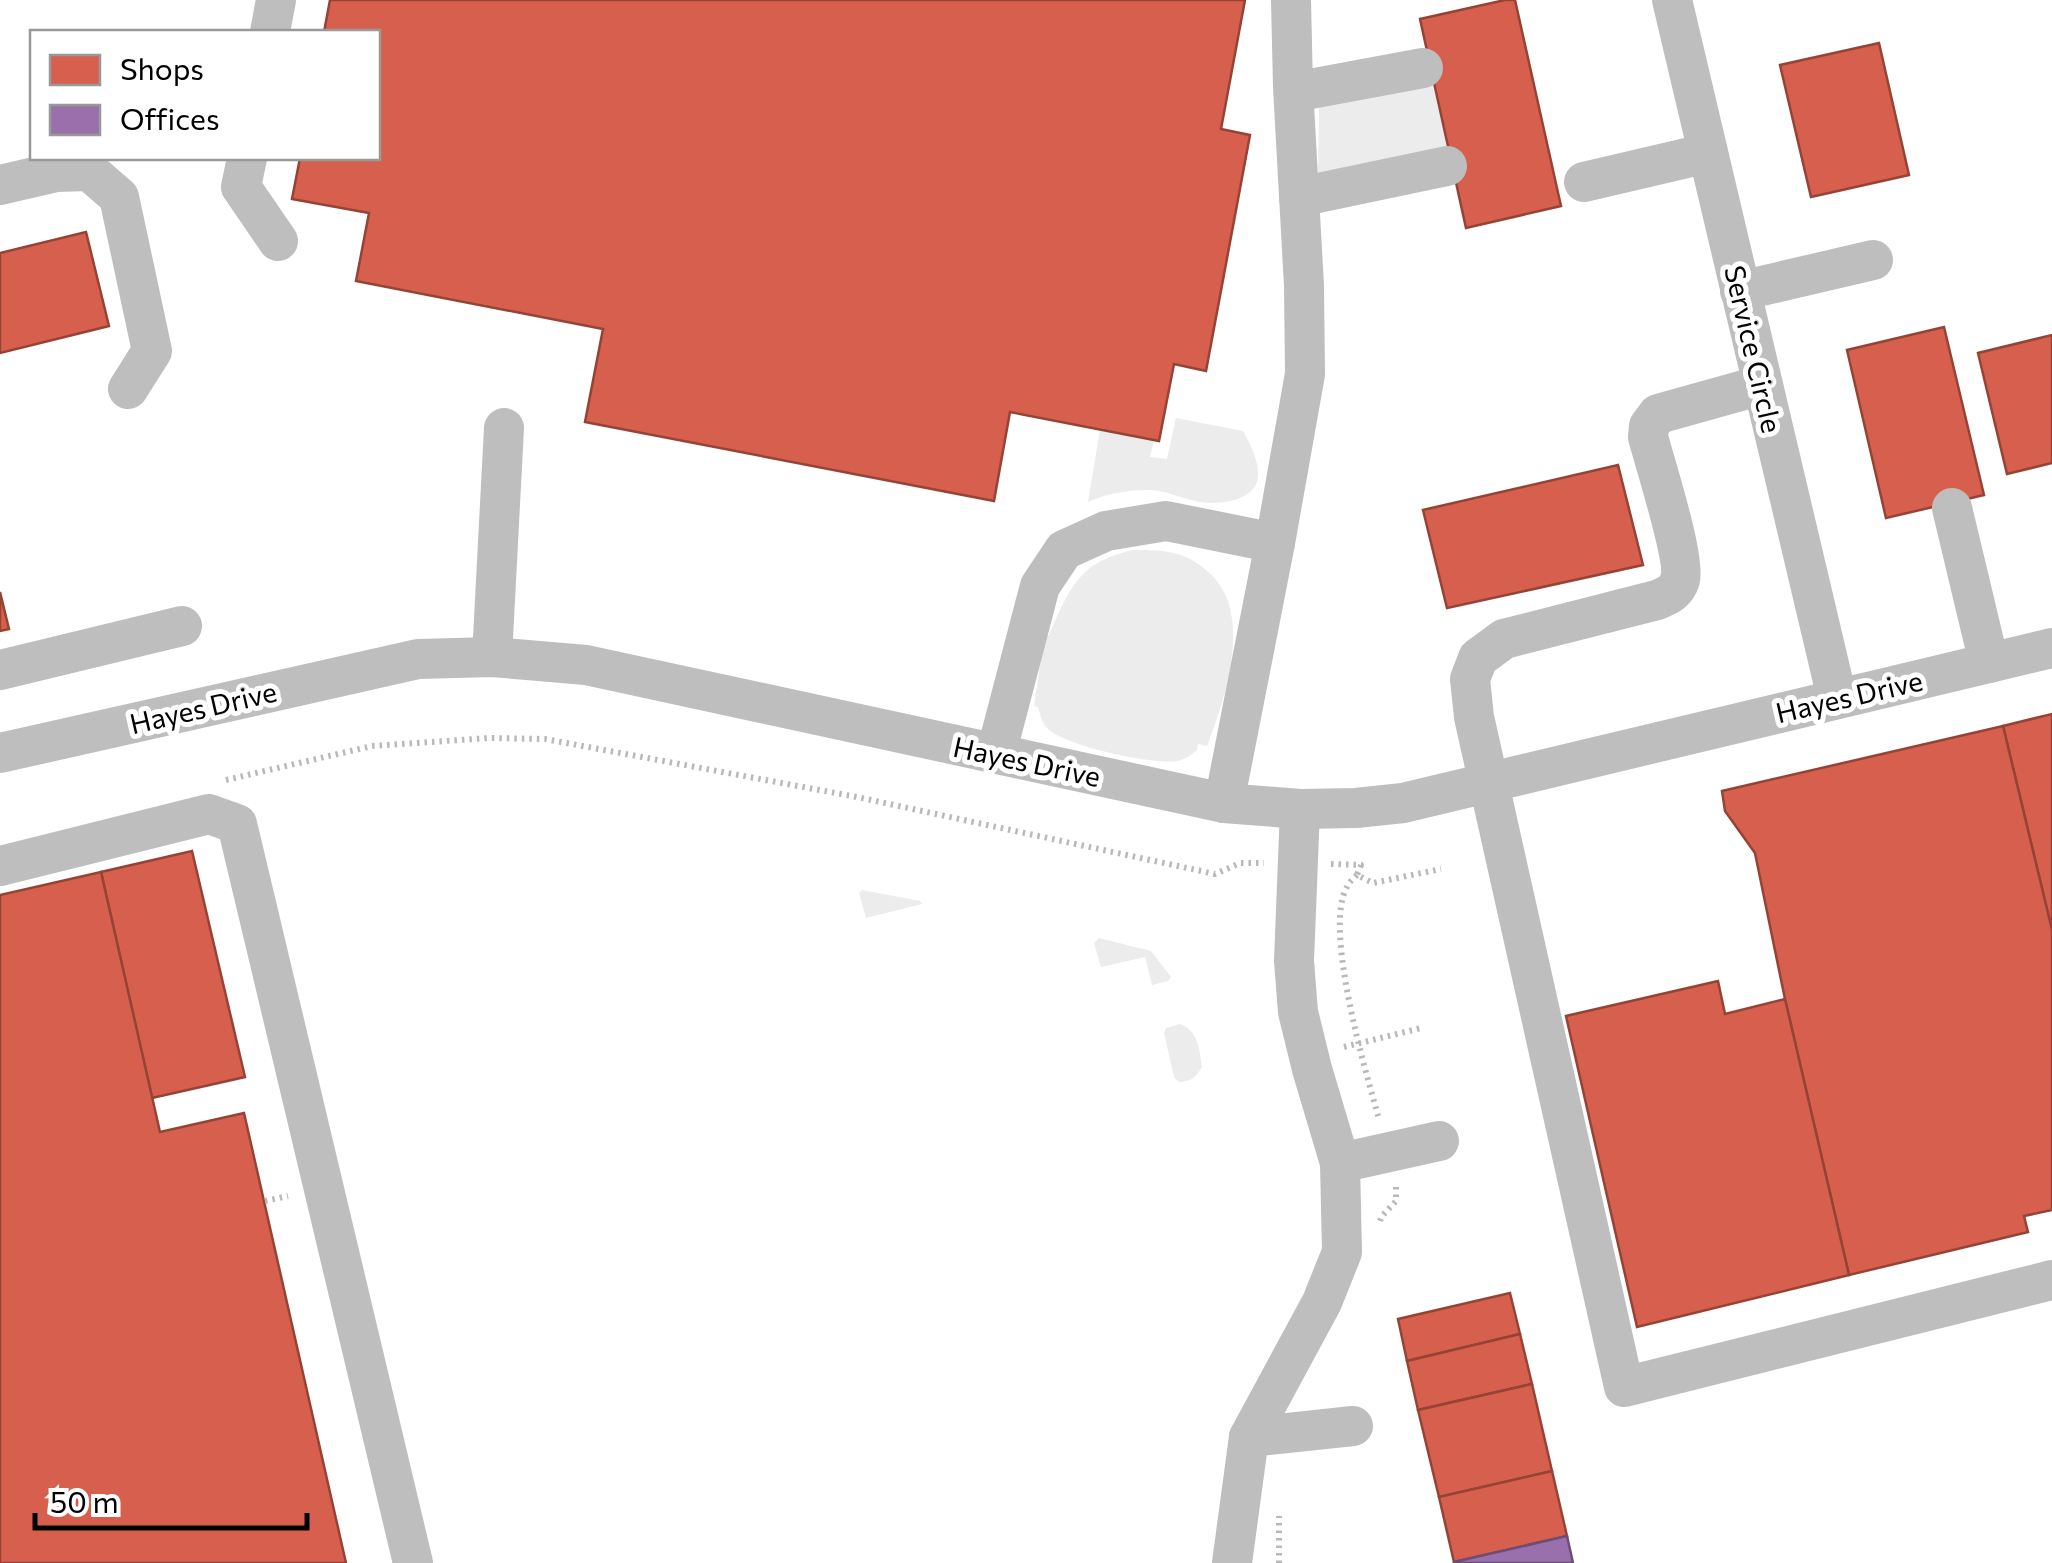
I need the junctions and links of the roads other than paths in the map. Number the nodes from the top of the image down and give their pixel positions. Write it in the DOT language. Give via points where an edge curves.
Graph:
graph roads {
  1 [pos="276,0"];
  2 [pos="1292,0"];
  3 [pos="1672,0"];
  4 [pos="270,30"];
  5 [pos="1423,68"];
  6 [pos="1294,92"];
  7 [pos="1708,154"];
  8 [pos="247,160"];
  9 [pos="1447,166"];
  10 [pos="1584,182"];
  11 [pos="0,185"];
  12 [pos="1300,196"];
  13 [pos="278,240"];
  14 [pos="1873,260"];
  15 [pos="1740,291"];
  16 [pos="1762,385"];
  17 [pos="128,389"];
  18 [pos="504,428"];
  19 [pos="1952,508"];
  20 [pos="1275,543"];
  21 [pos="182,626"];
  22 [pos="2052,648"];
  23 [pos="492,657"];
  24 [pos="1989,663"];
  25 [pos="0,670"];
  26 [pos="1836,698"];
  27 [pos="0,753"];
  28 [pos="996,754"];
  29 [pos="1489,782"];
  30 [pos="1224,803"];
  31 [pos="1300,810"];
  32 [pos="0,866"];
  33 [pos="1439,1142"];
  34 [pos="1340,1164"];
  35 [pos="2052,1280"];
  36 [pos="1353,1426"];
  37 [pos="1249,1437"];
  38 [pos="413,1563"];
  39 [pos="1232,1563"];
  1 -- 4 [label="street"];
  2 -- 6 [label="street"];
  3 -- 7 [label="street, Service Circle"];
  5 -- 6 [label="street"];
  6 -- 12 [label="street"];
  7 -- 10 [label="street"];
  7 -- 15 [label="street, Service Circle"];
  8 -- 13 [label="street" via="241,187"];
  9 -- 12 [label="street"];
  11 -- 17 [label="street" via="89,171 119,197 152,350"];
  12 -- 20 [label="street" via="1305,374"];
  14 -- 15 [label="street"];
  15 -- 16 [label="street, Service Circle"];
  16 -- 26 [label="street, Service Circle"];
  16 -- 29 [label="street" via="1658,414 1649,426 1680,557 1681,578 1672,594 1504,640 1478,658 1470,679"];
  18 -- 23 [label="street"];
  19 -- 24 [label="street"];
  20 -- 28 [label="street" via="1166,521 1106,530 1064,550 1040,586"];
  20 -- 30 [label="street"];
  21 -- 25 [label="street"];
  22 -- 24 [label="street, Hayes Drive"];
  23 -- 27 [label="street, Hayes Drive" via="418,659"];
  23 -- 28 [label="street, Hayes Drive" via="586,664"];
  24 -- 26 [label="street, Hayes Drive"];
  26 -- 29 [label="street, Hayes Drive"];
  28 -- 30 [label="street, Hayes Drive"];
  29 -- 31 [label="street, Hayes Drive" via="1403,803"];
  29 -- 35 [label="street" via="1624,1387"];
  30 -- 31 [label="street, Hayes Drive"];
  31 -- 34 [label="street" via="1298,1012"];
  32 -- 38 [label="street" via="209,814 237,824"];
  33 -- 34 [label="street"];
  34 -- 37 [label="street" via="1342,1252"];
  36 -- 37 [label="street"];
  37 -- 39 [label="street"];
}
